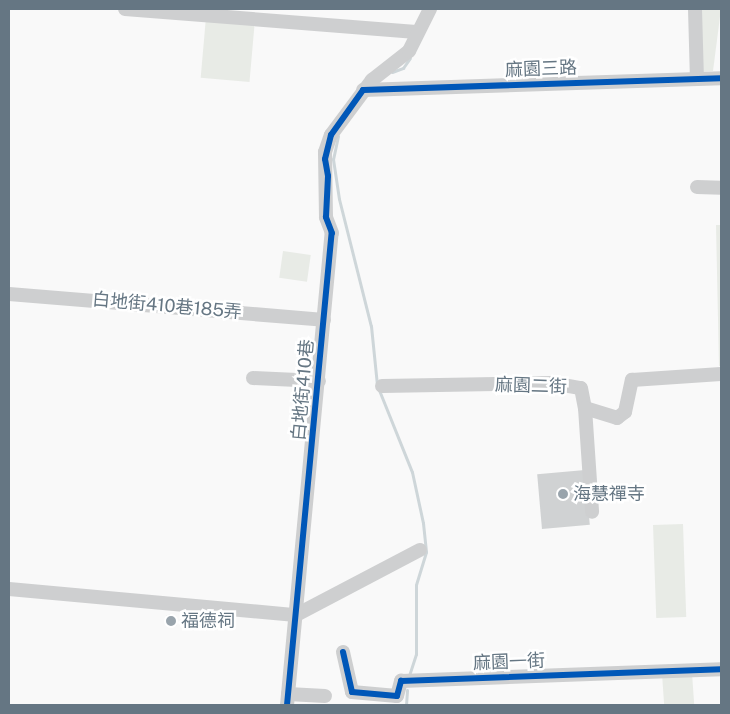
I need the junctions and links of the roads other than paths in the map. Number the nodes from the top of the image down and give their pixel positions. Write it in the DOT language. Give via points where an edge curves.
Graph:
graph roads {
  1 [pos="125,9"];
  2 [pos="430,9"];
  3 [pos="695,9"];
  4 [pos="256,14"];
  5 [pos="416,32"];
  6 [pos="721,78"];
  7 [pos="697,79"];
  8 [pos="363,90"];
  9 [pos="697,187"];
  10 [pos="721,188"];
  11 [pos="9,294"];
  12 [pos="324,320"];
  13 [pos="721,374"];
  14 [pos="253,378"];
  15 [pos="319,381"];
  16 [pos="382,386"];
  17 [pos="585,408"];
  18 [pos="592,512"];
  19 [pos="420,550"];
  20 [pos="9,589"];
  21 [pos="296,615"];
  22 [pos="343,652"];
  23 [pos="721,669"];
  24 [pos="325,696"];
  25 [pos="288,700"];
  1 -- 4 [label="street"];
  2 -- 5 [label="street, 白地街410巷"];
  3 -- 7 [label="street"];
  4 -- 5 [label="street"];
  5 -- 8 [label="street, 白地街410巷" via="409,51"];
  6 -- 7 [label="street, 麻園三路"];
  7 -- 8 [label="street, 麻園三路"];
  8 -- 12 [label="street, 白地街410巷" via="331,135 326,152 326,217 332,233"];
  9 -- 10 [label="street"];
  11 -- 12 [label="street, 白地街410巷185弄"];
  12 -- 15 [label="street, 白地街410巷"];
  13 -- 17 [label="street, 麻園二街" via="632,380 625,412 617,418"];
  14 -- 15 [label="street"];
  15 -- 21 [label="street, 白地街410巷"];
  16 -- 17 [label="street, 麻園二街" via="552,383 581,388"];
  17 -- 18 [label="street"];
  19 -- 21 [label="street"];
  20 -- 21 [label="street"];
  21 -- 25 [label="street, 白地街410巷"];
  22 -- 23 [label="street, 麻園一街" via="352,692 397,696 401,681"];
  24 -- 25 [label="street"];
}
